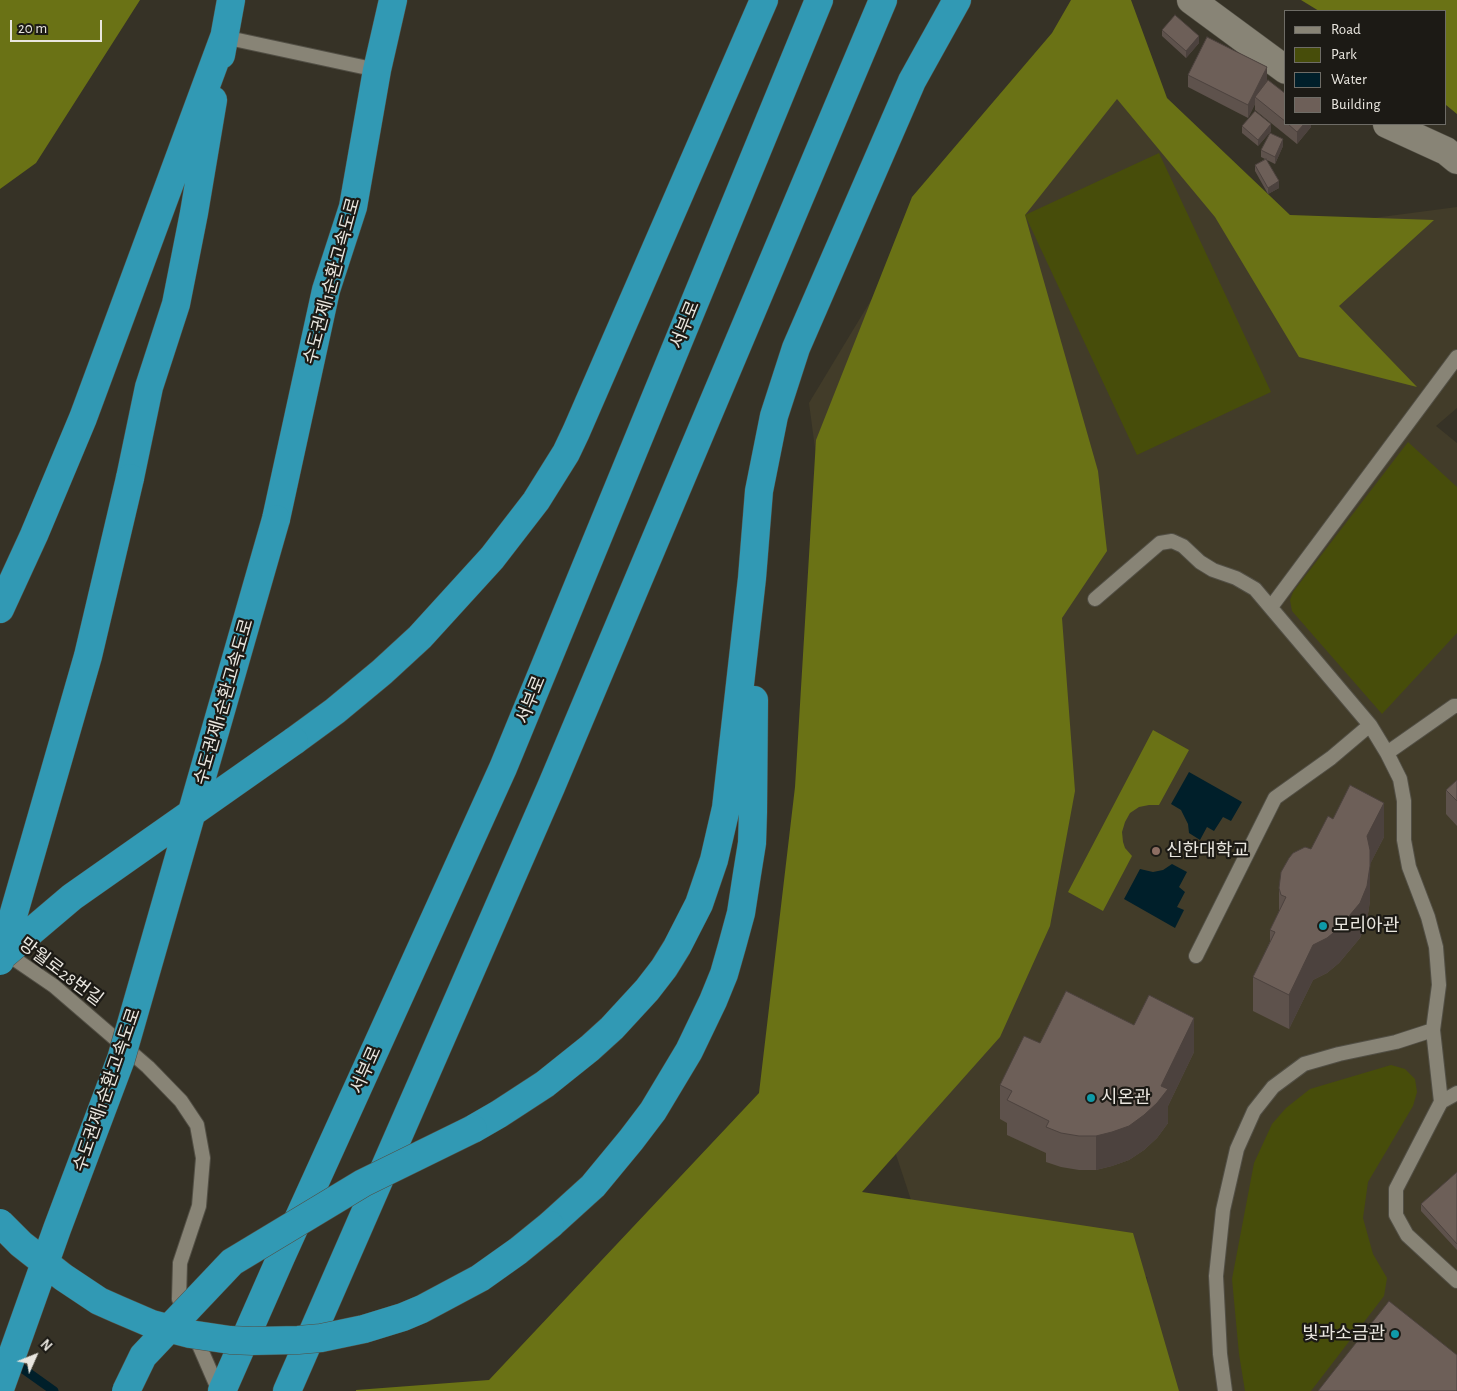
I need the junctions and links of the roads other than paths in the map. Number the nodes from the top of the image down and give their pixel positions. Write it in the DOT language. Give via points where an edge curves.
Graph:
graph roads {
  1 [pos="231,0"];
  2 [pos="393,0"];
  3 [pos="764,0"];
  4 [pos="819,0"];
  5 [pos="883,0"];
  6 [pos="957,0"];
  7 [pos="1191,0"];
  8 [pos="224,36"];
  9 [pos="1284,69"];
  10 [pos="378,70"];
  11 [pos="1389,125"];
  12 [pos="1457,160"];
  13 [pos="1457,357"];
  14 [pos="752,578"];
  15 [pos="1095,599"];
  16 [pos="1271,607"];
  17 [pos="0,609"];
  18 [pos="1457,706"];
  19 [pos="1370,725"];
  20 [pos="1387,753"];
  21 [pos="0,949"];
  22 [pos="1196,956"];
  23 [pos="0,959"];
  24 [pos="1433,1030"];
  25 [pos="1457,1093"];
  26 [pos="1441,1102"];
  27 [pos="0,1222"];
  28 [pos="1457,1281"];
  29 [pos="0,1389"];
  30 [pos="126,1391"];
  31 [pos="220,1391"];
  32 [pos="287,1391"];
  33 [pos="1226,1391"];
  1 -- 8 [label="highway"];
  2 -- 10 [label="highway, 수도권제1순환고속도로"];
  3 -- 23 [label="highway, bridge" via="566,453 536,501 492,558 420,637 335,712 72,897"];
  4 -- 31 [label="highway, 서부로" via="503,768"];
  5 -- 32 [label="highway" via="551,787"];
  6 -- 14 [label="highway" via="912,81 796,348 774,416 759,491"];
  7 -- 9 [label="street"];
  8 -- 10 [label="lane"];
  8 -- 17 [label="highway" via="83,418"];
  8 -- 23 [label="highway, bridge" via="176,304 149,387 88,656"];
  10 -- 29 [label="highway, 수도권제1순환고속도로, bridge" via="353,207 326,290 276,519 121,1060"];
  11 -- 12 [label="street" via="1446,151"];
  13 -- 16 [label="lane"];
  14 -- 27 [label="highway, bridge" via="752,843 741,913 724,974 689,1051 653,1111 607,1170 550,1225 480,1278 403,1317 321,1338 253,1341 190,1334 152,1324 117,1309 63,1277 27,1249"];
  14 -- 30 [label="highway, bridge" via="726,808 718,844 699,904 664,968 612,1028 545,1084 473,1129 363,1184 232,1262 143,1356"];
  15 -- 16 [label="lane" via="1160,543 1172,541 1213,570 1255,589"];
  16 -- 19 [label="lane"];
  18 -- 20 [label="lane"];
  19 -- 20 [label="lane"];
  19 -- 22 [label="lane" via="1275,798"];
  20 -- 24 [label="lane" via="1400,779 1409,867 1436,947 1439,985"];
  21 -- 31 [label="lane, 망월로28번길" via="54,986 148,1067 198,1124 203,1158 199,1206 180,1263 179,1299"];
  24 -- 26 [label="lane"];
  24 -- 33 [label="lane" via="1304,1064 1273,1087 1254,1111 1237,1149 1223,1210 1216,1276 1220,1354"];
  25 -- 26 [label="lane"];
  26 -- 28 [label="lane" via="1396,1189 1396,1215 1407,1235"];
}
